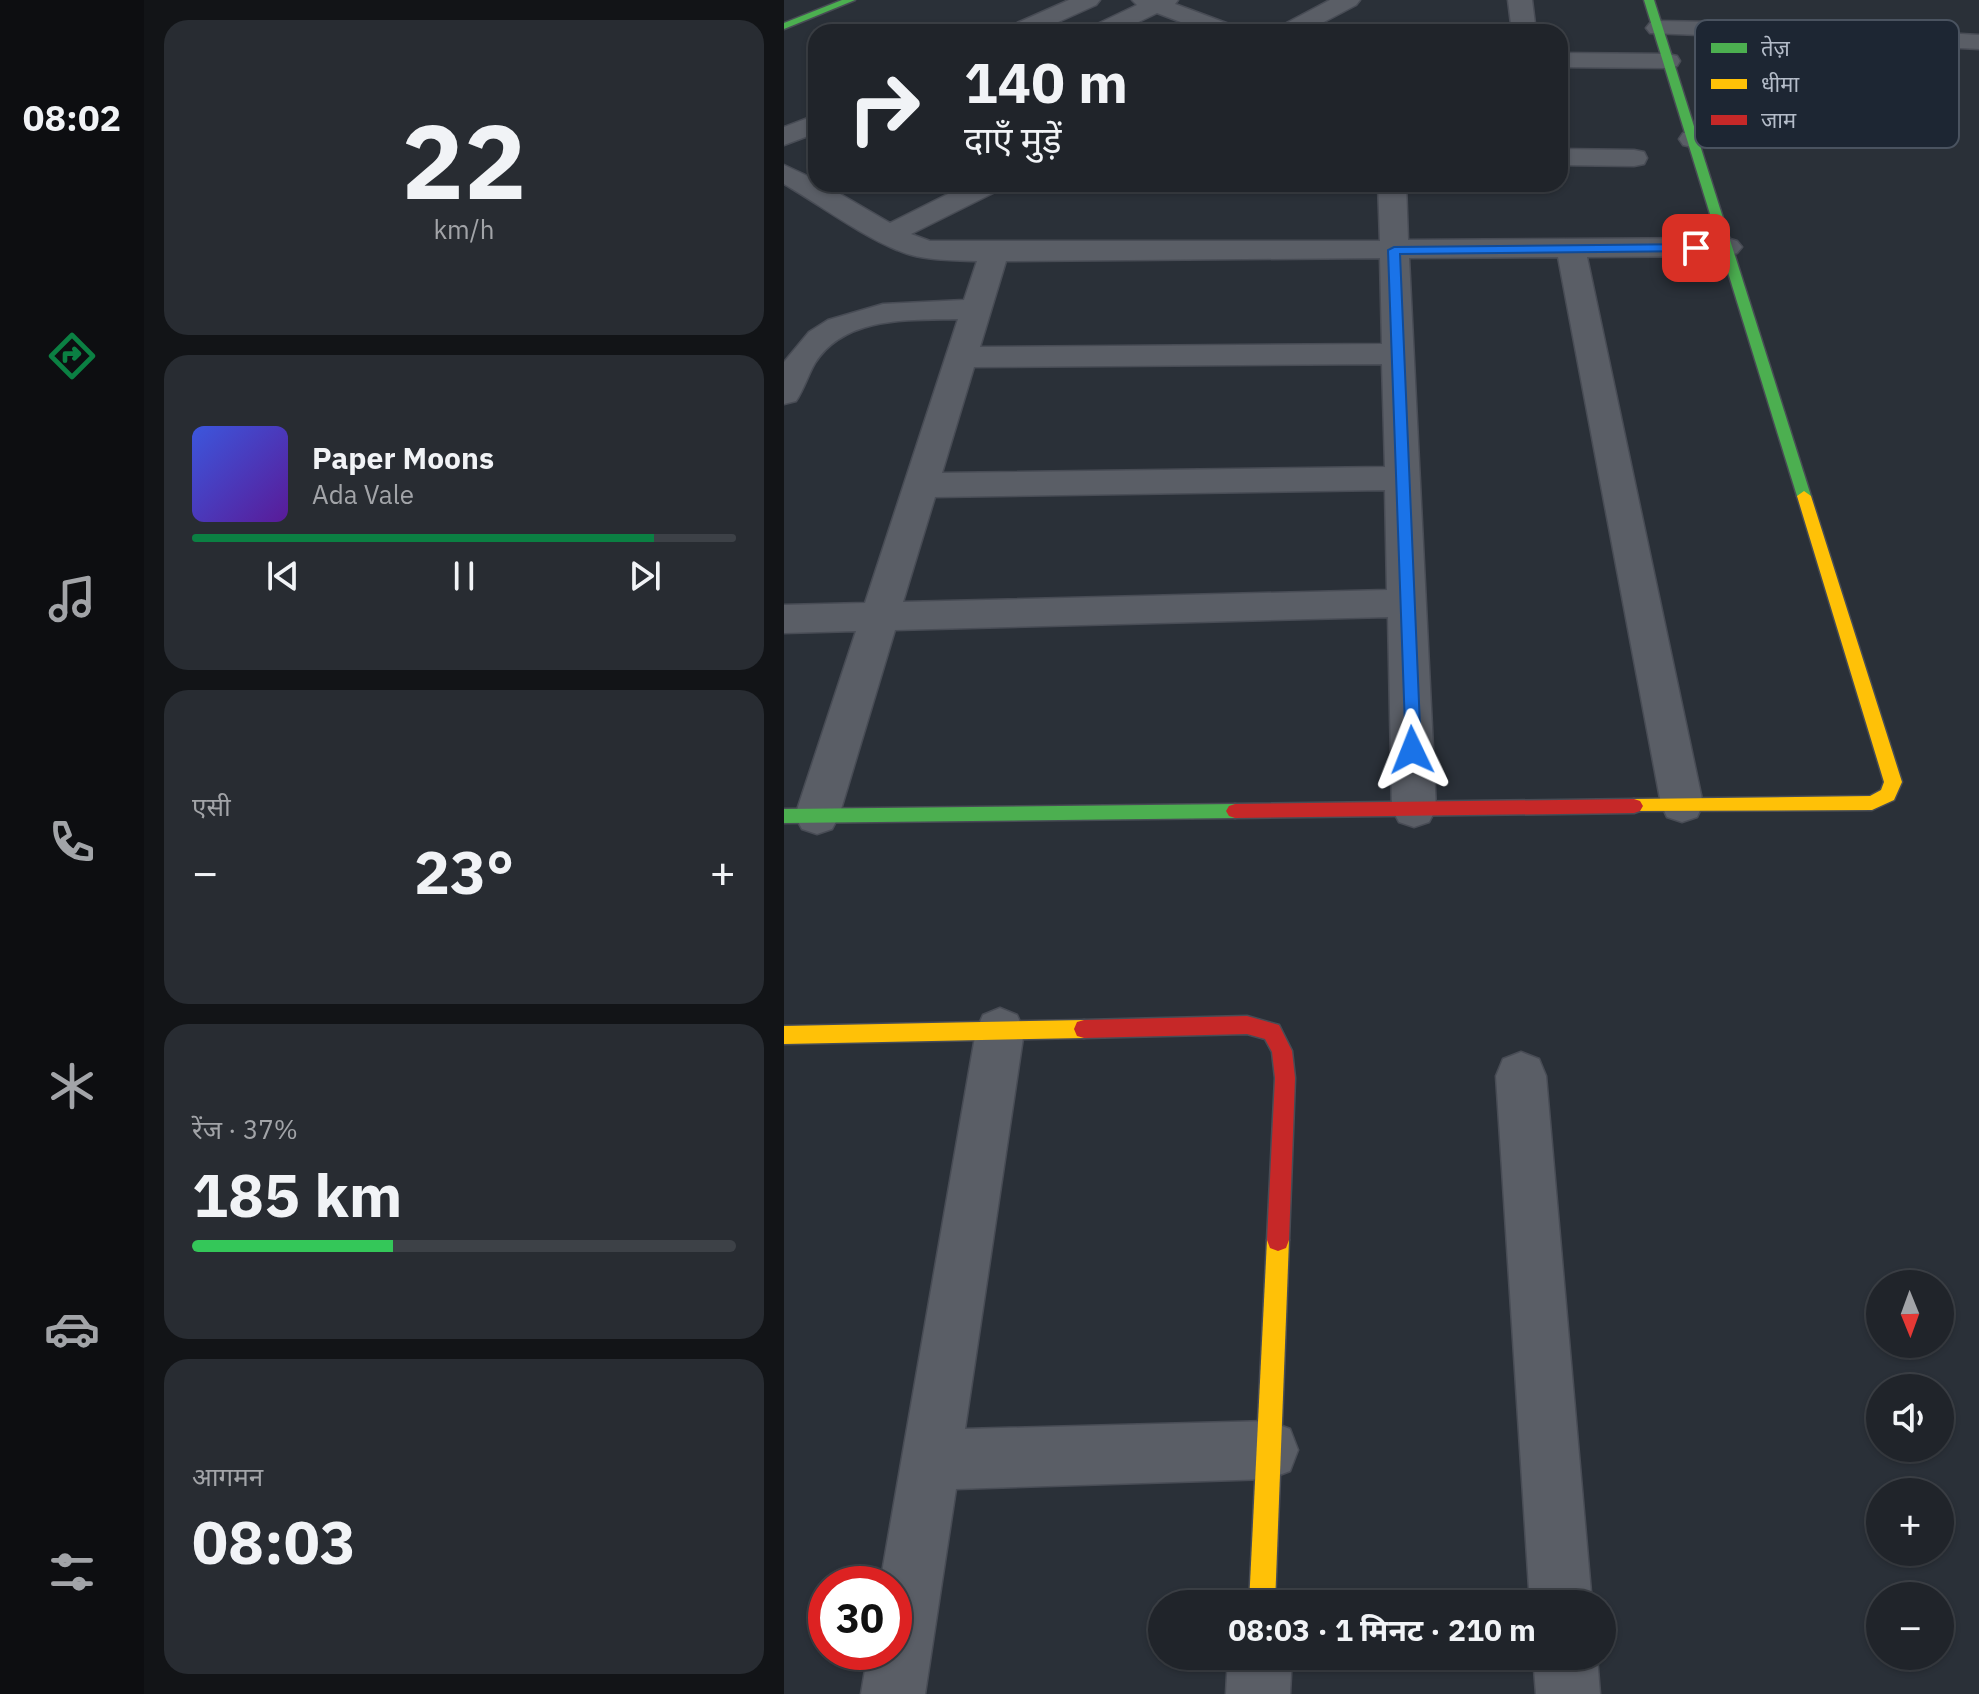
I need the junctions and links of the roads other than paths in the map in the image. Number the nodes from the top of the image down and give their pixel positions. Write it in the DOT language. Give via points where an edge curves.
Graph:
graph roads {
  1 [pos="850,0"];
  2 [pos="1088,0"];
  3 [pos="1348,0"];
  4 [pos="1520,0"];
  5 [pos="1649,0"];
  6 [pos="1155,2"];
  7 [pos="1034,24"];
  8 [pos="1114,24"];
  9 [pos="1209,24"];
  10 [pos="1302,24"];
  11 [pos="1523,24"];
  12 [pos="784,26"];
  13 [pos="1658,28"];
  14 [pos="1695,28"];
  15 [pos="1959,41"];
  16 [pos="1979,42"];
  17 [pos="1568,60"];
  18 [pos="1668,61"];
  19 [pos="808,126"];
  20 [pos="784,137"];
  21 [pos="1692,139"];
  22 [pos="1568,157"];
  23 [pos="1634,158"];
  24 [pos="825,192"];
  25 [pos="973,192"];
  26 [pos="1392,192"];
  27 [pos="888,235"];
  28 [pos="1727,247"];
  29 [pos="1394,250"];
  30 [pos="1571,250"];
  31 [pos="994,252"];
  32 [pos="977,309"];
  33 [pos="1399,354"];
  34 [pos="962,357"];
  35 [pos="784,394"];
  36 [pos="1402,478"];
  37 [pos="923,485"];
  38 [pos="1407,603"];
  39 [pos="881,614"];
  40 [pos="784,619"];
  41 [pos="1682,804"];
  42 [pos="1414,809"];
  43 [pos="800,816"];
  44 [pos="1000,1031"];
  45 [pos="784,1035"];
  46 [pos="1521,1076"];
  47 [pos="1269,1450"];
  48 [pos="931,1460"];
  49 [pos="1263,1590"];
  50 [pos="1560,1590"];
  51 [pos="1259,1670"];
  52 [pos="1566,1670"];
  53 [pos="893,1694"];
  54 [pos="1258,1694"];
  55 [pos="1568,1694"];
  1 -- 12 [label="street"];
  2 -- 7 [label="street"];
  3 -- 10 [label="street"];
  4 -- 11 [label="street"];
  5 -- 13 [label="street"];
  6 -- 8 [label="street"];
  6 -- 9 [label="street"];
  13 -- 14 [label="street"];
  13 -- 18 [label="street"];
  15 -- 16 [label="street"];
  17 -- 18 [label="street"];
  18 -- 21 [label="street"];
  19 -- 20 [label="street"];
  21 -- 28 [label="street"];
  22 -- 23 [label="street"];
  24 -- 27 [label="street"];
  25 -- 27 [label="street"];
  26 -- 29 [label="street"];
  27 -- 31 [label="street" via="930,250"];
  28 -- 30 [label="street"];
  28 -- 41 [label="street" via="1893,782 1888,795 1872,803"];
  29 -- 30 [label="street"];
  29 -- 31 [label="street"];
  29 -- 33 [label="street"];
  30 -- 41 [label="street"];
  31 -- 32 [label="street"];
  32 -- 34 [label="street"];
  32 -- 35 [label="street" via="862,317 823,337 804,354"];
  33 -- 34 [label="street"];
  33 -- 36 [label="street"];
  34 -- 37 [label="street"];
  36 -- 37 [label="street"];
  36 -- 38 [label="street"];
  37 -- 39 [label="street"];
  38 -- 39 [label="street"];
  38 -- 42 [label="street"];
  39 -- 40 [label="street"];
  39 -- 43 [label="street"];
  41 -- 42 [label="street"];
  42 -- 43 [label="street"];
  44 -- 45 [label="street"];
  44 -- 47 [label="street" via="1247,1025 1272,1032 1282,1051 1285,1078"];
  44 -- 48 [label="street"];
  46 -- 50 [label="street"];
  47 -- 48 [label="street"];
  47 -- 49 [label="street"];
  48 -- 53 [label="street"];
  51 -- 54 [label="street"];
  52 -- 55 [label="street"];
}
